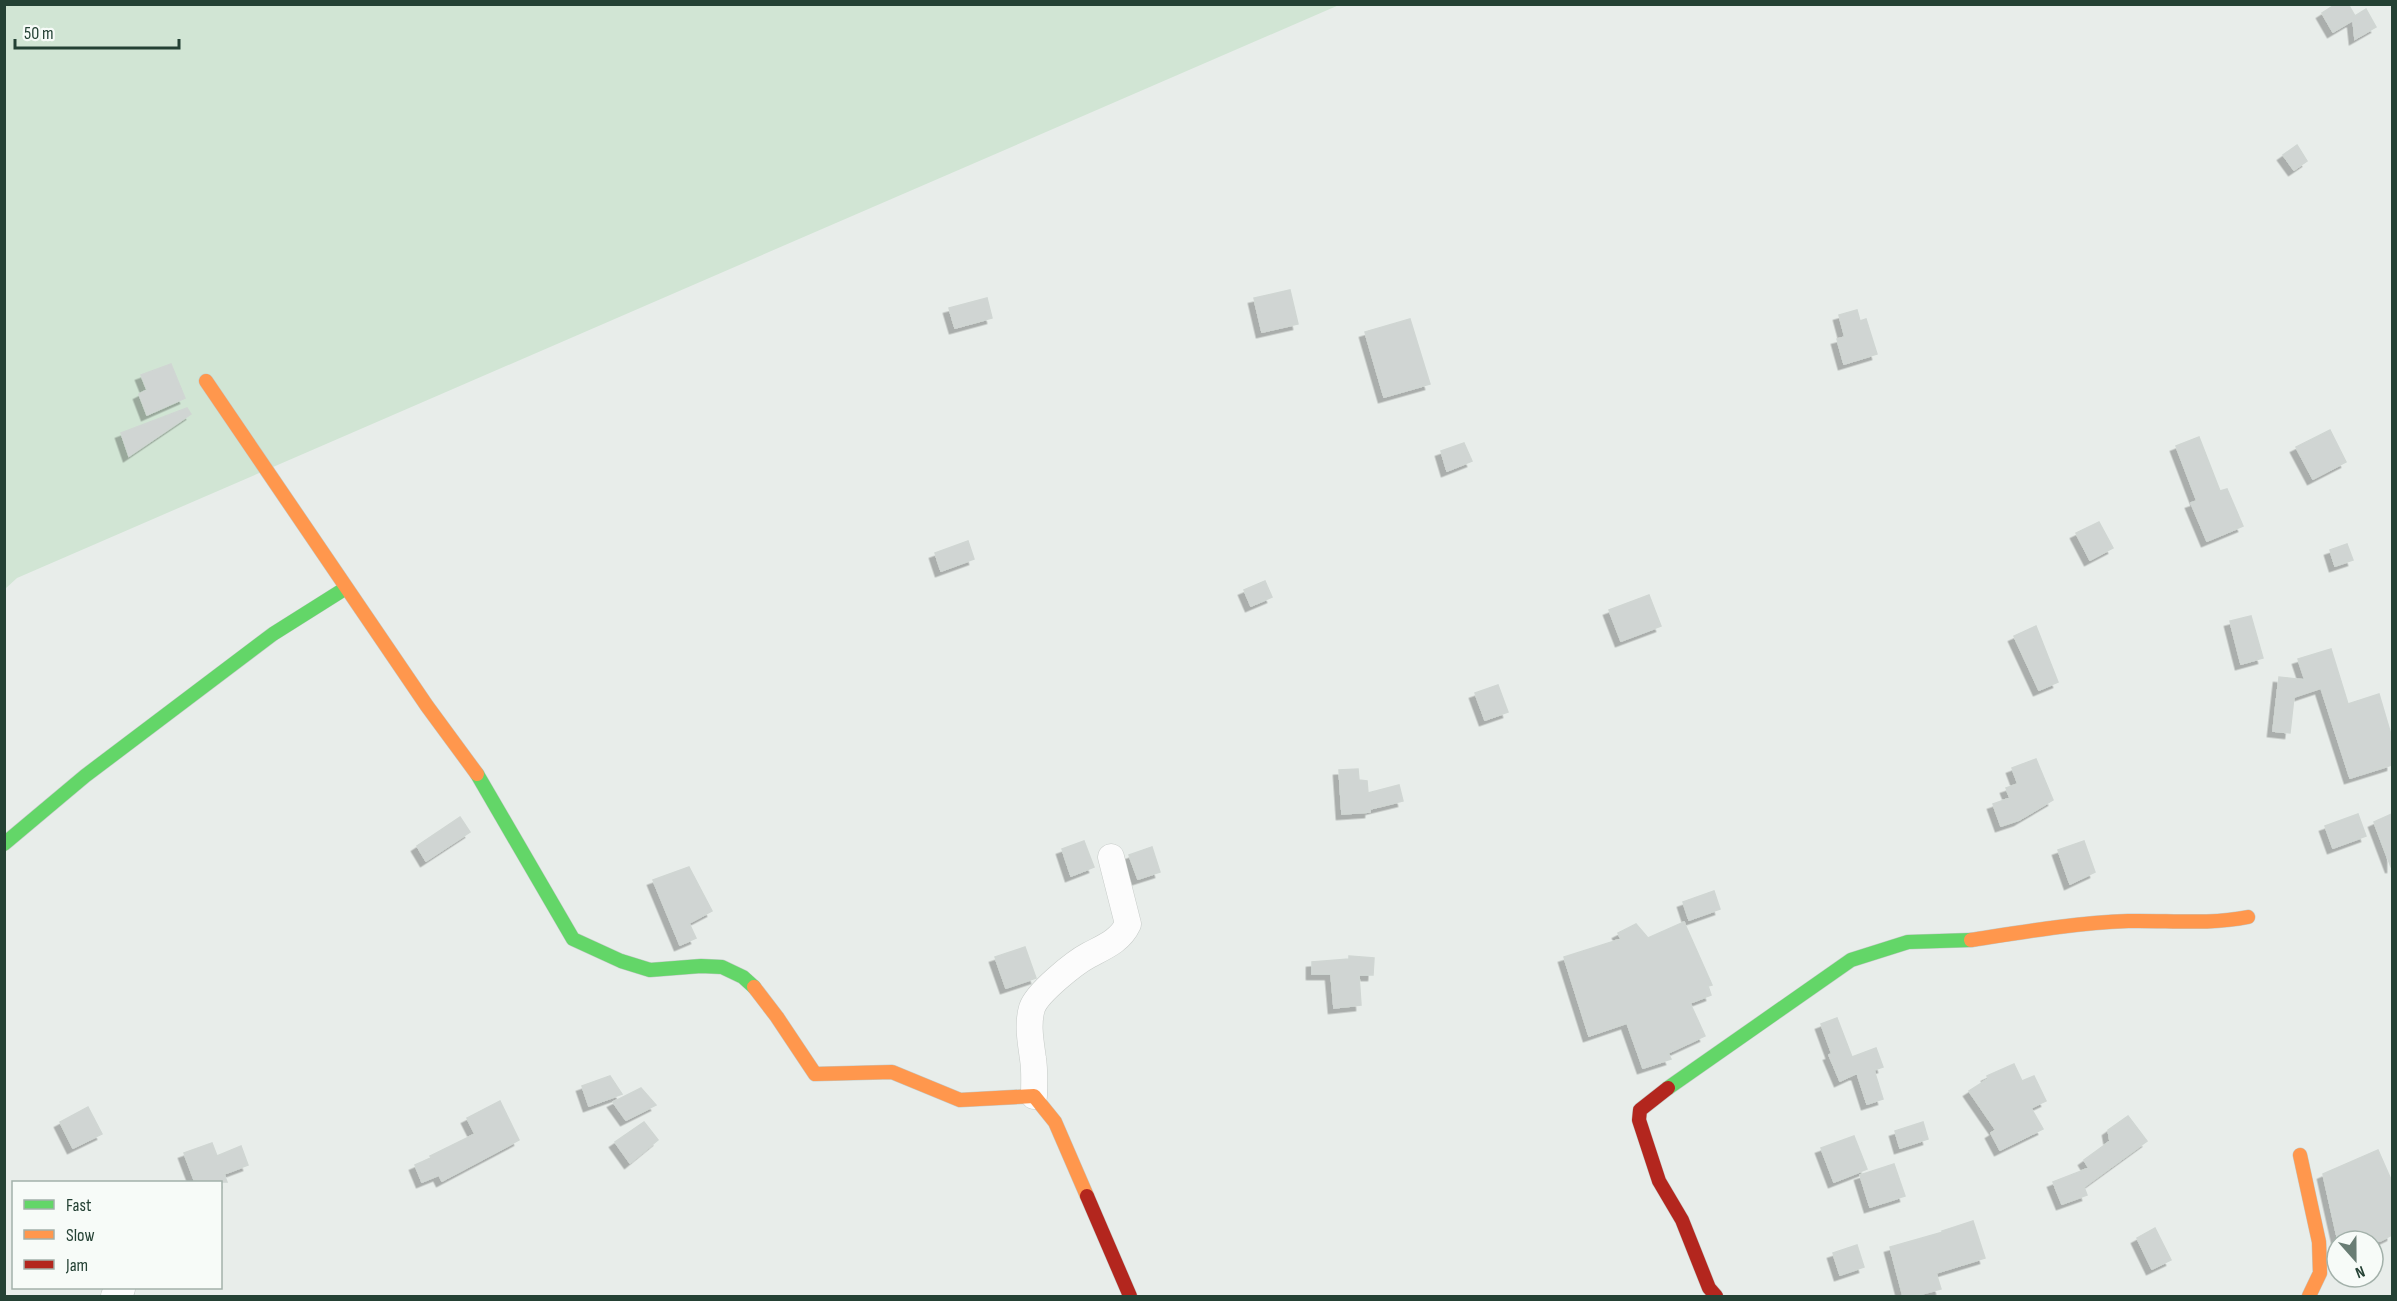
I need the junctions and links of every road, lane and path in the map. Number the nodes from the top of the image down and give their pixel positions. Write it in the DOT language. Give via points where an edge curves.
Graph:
graph roads {
  1 [pos="206,381"];
  2 [pos="346,588"];
  3 [pos="4,844"];
  4 [pos="1111,857"];
  5 [pos="2248,916"];
  6 [pos="1034,1096"];
  7 [pos="2300,1155"];
  8 [pos="1130,1296"];
  9 [pos="1716,1296"];
  10 [pos="2308,1296"];
  1 -- 2 [label="street"];
  2 -- 3 [label="street" via="273,634 85,776"];
  2 -- 6 [label="street" via="481,779 573,939 599,953 651,970 712,965 733,970 755,987 815,1074 892,1072 960,1100"];
  4 -- 6 [label="street" via="1128,924 1118,938 1078,961 1053,982 1033,1007 1030,1042"];
  5 -- 9 [label="street" via="2224,921 2073,924 1965,941 1908,942 1851,960 1651,1100 1640,1110 1638,1120 1659,1181 1682,1220 1709,1288"];
  6 -- 8 [label="street" via="1055,1122"];
  7 -- 10 [label="street" via="2319,1242 2320,1273"];
}
